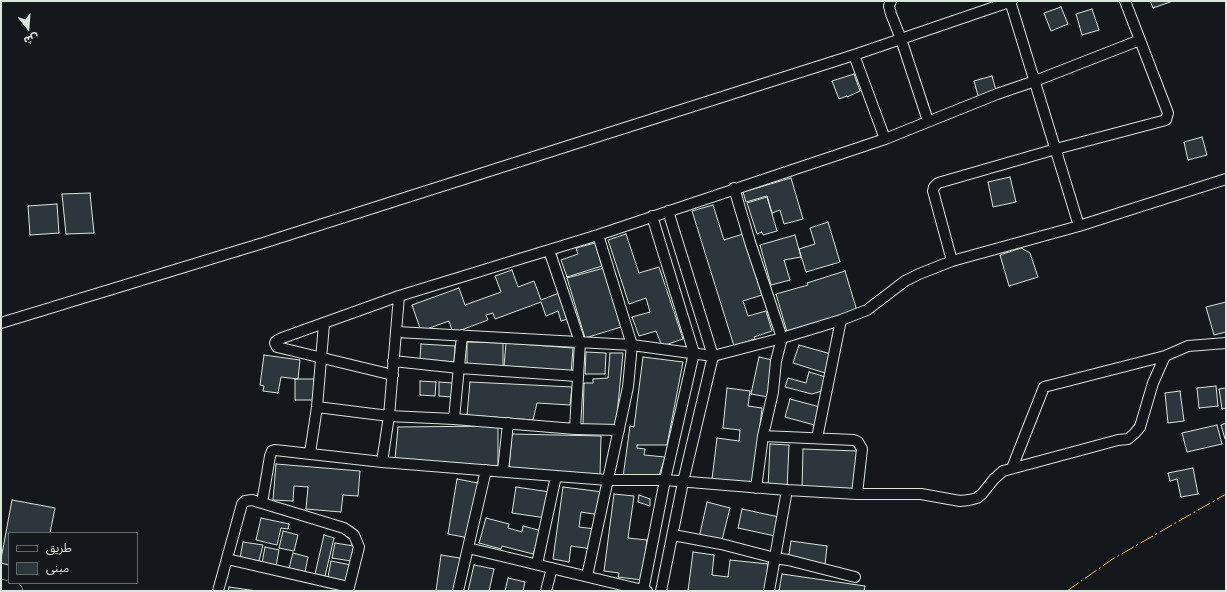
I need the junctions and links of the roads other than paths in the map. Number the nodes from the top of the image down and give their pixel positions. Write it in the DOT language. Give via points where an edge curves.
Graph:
graph roads {
  1 [pos="891,1"];
  2 [pos="1010,1"];
  3 [pos="1125,1"];
  4 [pos="901,39"];
  5 [pos="1140,40"];
  6 [pos="854,55"];
  7 [pos="1035,81"];
  8 [pos="928,120"];
  9 [pos="885,138"];
  10 [pos="1056,150"];
  11 [pos="1226,179"];
  12 [pos="734,188"];
  13 [pos="668,211"];
  14 [pos="652,216"];
  15 [pos="1079,226"];
  16 [pos="598,235"];
  17 [pos="549,250"];
  18 [pos="952,261"];
  19 [pos="399,296"];
  20 [pos="841,320"];
  21 [pos="1,323"];
  22 [pos="324,324"];
  23 [pos="397,332"];
  24 [pos="462,335"];
  25 [pos="782,338"];
  26 [pos="580,342"];
  27 [pos="1226,343"];
  28 [pos="632,345"];
  29 [pos="694,353"];
  30 [pos="713,356"];
  31 [pos="1165,356"];
  32 [pos="321,357"];
  33 [pos="393,361"];
  34 [pos="459,368"];
  35 [pos="393,375"];
  36 [pos="577,376"];
  37 [pos="317,408"];
  38 [pos="389,416"];
  39 [pos="454,419"];
  40 [pos="508,423"];
  41 [pos="575,429"];
  42 [pos="619,430"];
  43 [pos="763,436"];
  44 [pos="817,438"];
  45 [pos="310,453"];
  46 [pos="382,462"];
  47 [pos="1012,468"];
  48 [pos="486,470"];
  49 [pos="503,471"];
  50 [pos="556,476"];
  51 [pos="608,480"];
  52 [pos="665,480"];
  53 [pos="683,482"];
  54 [pos="756,488"];
  55 [pos="787,490"];
  56 [pos="858,494"];
  57 [pos="262,502"];
  58 [pos="673,535"];
  59 [pos="468,548"];
  60 [pos="775,558"];
  61 [pos="227,559"];
  62 [pos="537,564"];
  63 [pos="552,568"];
  64 [pos="587,576"];
  65 [pos="856,576"];
  66 [pos="1,588"];
  67 [pos="348,589"];
  68 [pos="14,591"];
  69 [pos="218,591"];
  70 [pos="458,591"];
  71 [pos="546,591"];
  72 [pos="644,591"];
  73 [pos="661,591"];
  74 [pos="769,591"];
  1 -- 4 [label="street" via="891,14"];
  2 -- 4 [label="street"];
  2 -- 7 [label="street"];
  3 -- 5 [label="street"];
  4 -- 6 [label="street"];
  4 -- 8 [label="street"];
  5 -- 7 [label="street"];
  5 -- 10 [label="street" via="1168,113 1166,120"];
  6 -- 9 [label="street"];
  6 -- 21 [label="street" via="263,243"];
  7 -- 8 [label="street"];
  7 -- 10 [label="street"];
  8 -- 9 [label="street"];
  9 -- 12 [label="street"];
  10 -- 15 [label="street"];
  10 -- 18 [label="street" via="938,183 934,187"];
  11 -- 15 [label="street"];
  12 -- 13 [label="street"];
  12 -- 25 [label="street"];
  13 -- 14 [label="street"];
  13 -- 30 [label="street"];
  14 -- 16 [label="street"];
  14 -- 29 [label="street"];
  15 -- 18 [label="street"];
  16 -- 17 [label="street"];
  16 -- 28 [label="street"];
  17 -- 19 [label="street"];
  17 -- 26 [label="street"];
  18 -- 20 [label="street" via="905,281 867,310"];
  19 -- 22 [label="street"];
  19 -- 23 [label="street"];
  20 -- 25 [label="street"];
  20 -- 44 [label="street"];
  22 -- 32 [label="street"];
  22 -- 32 [label="street" via="282,338 275,343 277,347"];
  23 -- 24 [label="street"];
  23 -- 33 [label="street"];
  24 -- 26 [label="street"];
  24 -- 34 [label="street"];
  25 -- 30 [label="street"];
  25 -- 43 [label="street"];
  26 -- 28 [label="street"];
  26 -- 36 [label="street"];
  27 -- 31 [label="street" via="1188,346"];
  28 -- 29 [label="street"];
  28 -- 42 [label="street" via="628,387"];
  29 -- 30 [label="street"];
  29 -- 52 [label="street"];
  30 -- 53 [label="street"];
  31 -- 47 [label="street" via="1153,384 1140,427 1134,434 1128,438"];
  31 -- 47 [label="street" via="1044,387"];
  32 -- 35 [label="street"];
  32 -- 37 [label="street"];
  33 -- 34 [label="street"];
  33 -- 35 [label="street"];
  34 -- 36 [label="street"];
  34 -- 39 [label="street"];
  35 -- 38 [label="street"];
  36 -- 41 [label="street"];
  37 -- 38 [label="street"];
  37 -- 45 [label="street"];
  38 -- 39 [label="street"];
  38 -- 46 [label="street"];
  39 -- 40 [label="street"];
  40 -- 41 [label="street"];
  40 -- 49 [label="street"];
  41 -- 42 [label="street"];
  42 -- 51 [label="street"];
  43 -- 44 [label="street"];
  43 -- 54 [label="street"];
  44 -- 56 [label="street" via="854,440 861,445"];
  45 -- 46 [label="street"];
  45 -- 57 [label="street" via="272,451"];
  46 -- 48 [label="street"];
  47 -- 56 [label="street" via="999,473 982,494 969,500 960,501 921,494"];
  48 -- 49 [label="street"];
  48 -- 59 [label="street"];
  49 -- 50 [label="street"];
  50 -- 51 [label="street"];
  50 -- 62 [label="street"];
  51 -- 52 [label="street"];
  51 -- 64 [label="street"];
  52 -- 53 [label="street"];
  52 -- 72 [label="street"];
  53 -- 54 [label="street"];
  53 -- 58 [label="street"];
  54 -- 55 [label="street"];
  55 -- 56 [label="street"];
  55 -- 60 [label="street"];
  57 -- 61 [label="street" via="248,501 242,504"];
  57 -- 67 [label="street" via="344,528 354,535 359,547"];
  58 -- 60 [label="street"];
  58 -- 73 [label="street"];
  59 -- 62 [label="street"];
  59 -- 70 [label="street"];
  60 -- 65 [label="street"];
  60 -- 74 [label="street"];
  61 -- 67 [label="street"];
  61 -- 69 [label="street"];
  62 -- 63 [label="street"];
  63 -- 64 [label="street"];
  63 -- 71 [label="street"];
  64 -- 72 [label="street"];
  66 -- 68 [label="highway"];
}
